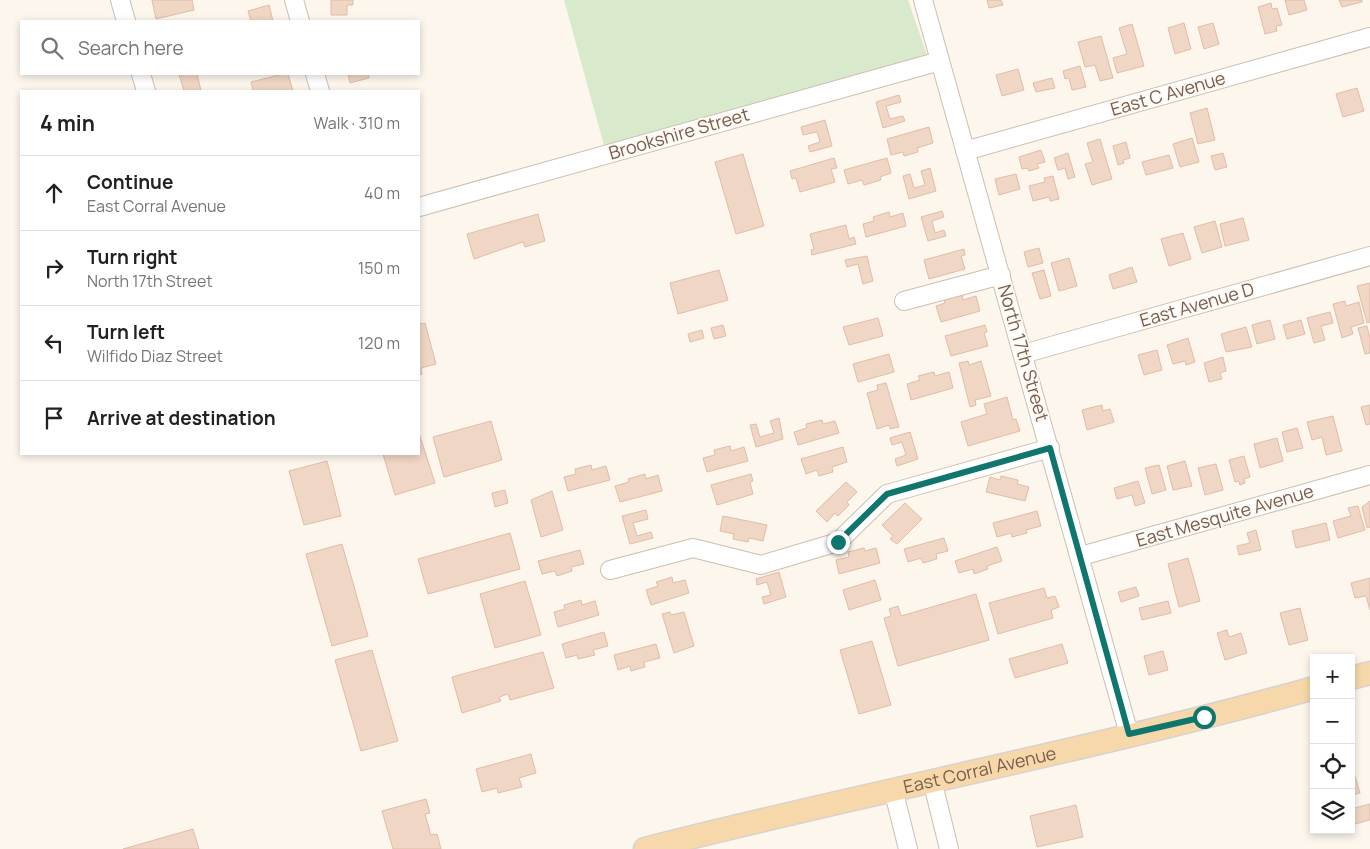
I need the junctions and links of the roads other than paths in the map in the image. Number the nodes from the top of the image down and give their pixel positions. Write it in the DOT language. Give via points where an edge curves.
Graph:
graph roads {
  1 [pos="120,0"];
  2 [pos="294,0"];
  3 [pos="923,0"];
  4 [pos="126,20"];
  5 [pos="300,20"];
  6 [pos="1370,37"];
  7 [pos="940,61"];
  8 [pos="141,75"];
  9 [pos="315,75"];
  10 [pos="146,90"];
  11 [pos="320,90"];
  12 [pos="965,151"];
  13 [pos="420,207"];
  14 [pos="1370,256"];
  15 [pos="1000,274"];
  16 [pos="904,301"];
  17 [pos="1023,354"];
  18 [pos="1050,448"];
  19 [pos="1370,475"];
  20 [pos="1080,556"];
  21 [pos="610,570"];
  22 [pos="1370,672"];
  23 [pos="1355,677"];
  24 [pos="1310,689"];
  25 [pos="1129,734"];
  26 [pos="932,780"];
  27 [pos="893,789"];
  28 [pos="645,849"];
  29 [pos="908,849"];
  30 [pos="949,849"];
  1 -- 4 [label="street"];
  2 -- 5 [label="street"];
  3 -- 7 [label="street, North 17th Street"];
  6 -- 12 [label="street, East C Avenue"];
  7 -- 12 [label="street, North 17th Street"];
  7 -- 13 [label="street, Brookshire Street"];
  8 -- 10 [label="street"];
  9 -- 11 [label="street"];
  12 -- 15 [label="street, North 17th Street"];
  14 -- 17 [label="street, East Avenue D"];
  15 -- 16 [label="street"];
  15 -- 17 [label="street, North 17th Street"];
  17 -- 18 [label="street, North 17th Street"];
  18 -- 20 [label="street, North 17th Street"];
  18 -- 21 [label="street" via="887,494 838,542 761,565 693,548"];
  19 -- 20 [label="street, East Mesquite Avenue"];
  20 -- 25 [label="street, North 17th Street"];
  22 -- 23 [label="main road"];
  24 -- 25 [label="main road, East Corral Avenue"];
  25 -- 26 [label="main road, East Corral Avenue"];
  26 -- 27 [label="main road, East Corral Avenue"];
  26 -- 30 [label="street"];
  27 -- 28 [label="main road, East Corral Avenue"];
  27 -- 29 [label="street"];
}
